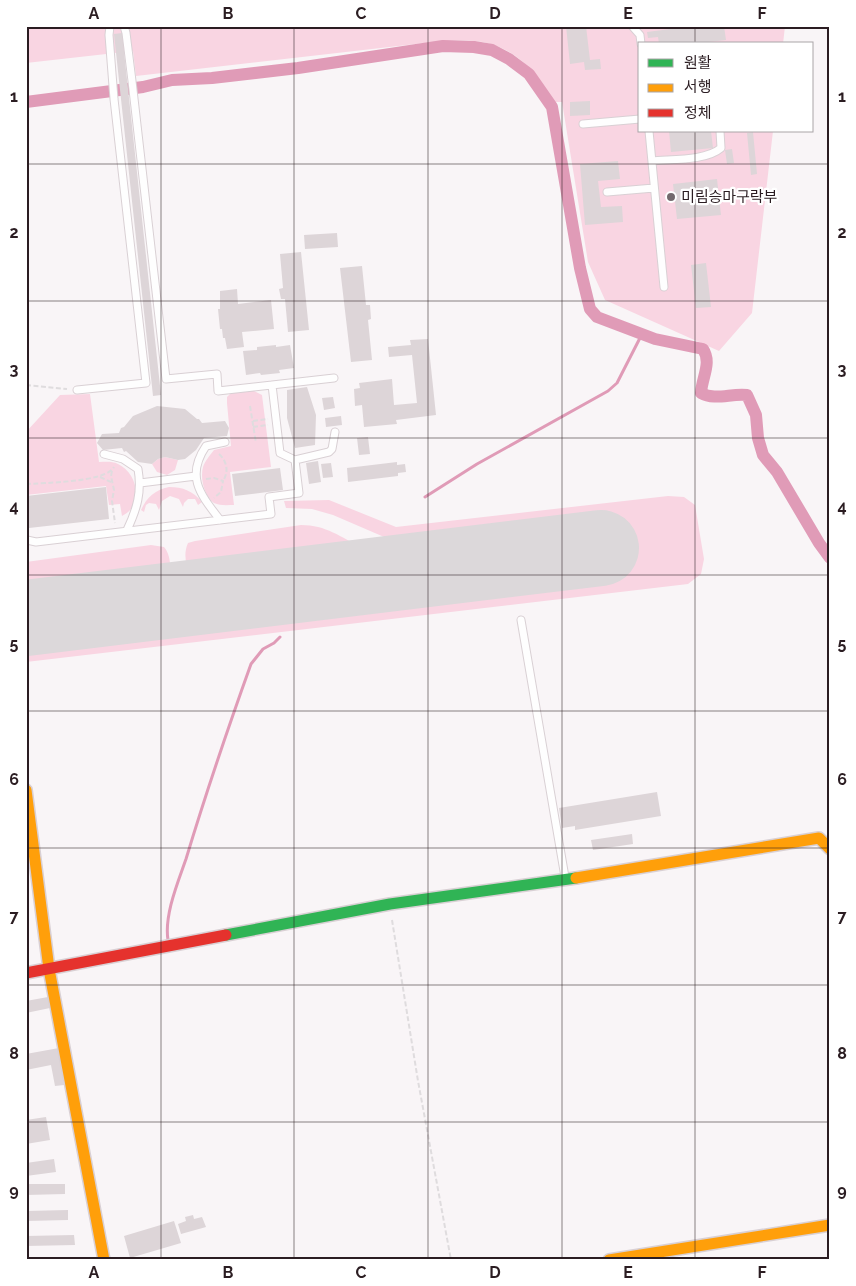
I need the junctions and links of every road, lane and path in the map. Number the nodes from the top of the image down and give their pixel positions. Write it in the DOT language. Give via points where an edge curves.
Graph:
graph roads {
  1 [pos="110,26"];
  2 [pos="124,26"];
  3 [pos="632,26"];
  4 [pos="640,42"];
  5 [pos="638,119"];
  6 [pos="583,124"];
  7 [pos="649,132"];
  8 [pos="720,132"];
  9 [pos="652,161"];
  10 [pos="654,188"];
  11 [pos="606,192"];
  12 [pos="664,287"];
  13 [pos="334,378"];
  14 [pos="26,385"];
  15 [pos="272,385"];
  16 [pos="77,390"];
  17 [pos="250,406"];
  18 [pos="252,421"];
  19 [pos="276,421"];
  20 [pos="253,427"];
  21 [pos="335,432"];
  22 [pos="225,442"];
  23 [pos="256,443"];
  24 [pos="206,446"];
  25 [pos="104,454"];
  26 [pos="118,458"];
  27 [pos="295,460"];
  28 [pos="112,471"];
  29 [pos="100,477"];
  30 [pos="197,480"];
  31 [pos="223,481"];
  32 [pos="113,483"];
  33 [pos="140,483"];
  34 [pos="26,484"];
  35 [pos="208,503"];
  36 [pos="220,520"];
  37 [pos="127,530"];
  38 [pos="116,532"];
  39 [pos="27,540"];
  40 [pos="521,620"];
  41 [pos="26,790"];
  42 [pos="830,849"];
  43 [pos="565,880"];
  44 [pos="390,904"];
  45 [pos="49,969"];
  46 [pos="26,973"];
  47 [pos="830,1225"];
  48 [pos="104,1260"];
  49 [pos="451,1260"];
  50 [pos="609,1260"];
  1 -- 16 [label="lane" via="114,100 146,382"];
  2 -- 15 [label="lane" via="166,379 217,374 218,391"];
  3 -- 4 [label="lane" via="640,35"];
  5 -- 6 [label="lane"];
  7 -- 9 [label="lane"];
  8 -- 9 [label="lane" via="721,148 715,153"];
  9 -- 10 [label="lane"];
  10 -- 11 [label="lane"];
  10 -- 12 [label="lane"];
  13 -- 15 [label="lane"];
  14 -- 16 [label="path"];
  15 -- 19 [label="lane"];
  17 -- 18 [label="path"];
  18 -- 19 [label="path"];
  18 -- 20 [label="path"];
  19 -- 20 [label="path"];
  19 -- 27 [label="lane" via="280,453"];
  20 -- 23 [label="path"];
  21 -- 27 [label="lane" via="329,452"];
  22 -- 24 [label="lane"];
  24 -- 30 [label="lane" via="198,458"];
  24 -- 31 [label="path" via="223,458 227,473"];
  25 -- 26 [label="lane"];
  26 -- 28 [label="path"];
  26 -- 33 [label="lane" via="138,469"];
  27 -- 36 [label="lane" via="299,493 269,497 272,514"];
  28 -- 29 [label="path"];
  28 -- 32 [label="path"];
  29 -- 32 [label="path"];
  29 -- 34 [label="path"];
  30 -- 31 [label="path" via="214,478"];
  30 -- 33 [label="lane"];
  30 -- 35 [label="lane"];
  31 -- 35 [label="path" via="221,492"];
  32 -- 38 [label="path"];
  33 -- 37 [label="lane" via="139,499"];
  35 -- 36 [label="lane"];
  36 -- 37 [label="lane"];
  37 -- 38 [label="lane"];
  38 -- 39 [label="lane" via="36,542"];
  40 -- 43 [label="lane"];
  41 -- 45 [label="street"];
  42 -- 43 [label="street" via="819,838"];
  43 -- 44 [label="street"];
  44 -- 45 [label="street"];
  44 -- 49 [label="path"];
  45 -- 46 [label="street"];
  45 -- 48 [label="street"];
  47 -- 50 [label="street"];
}
